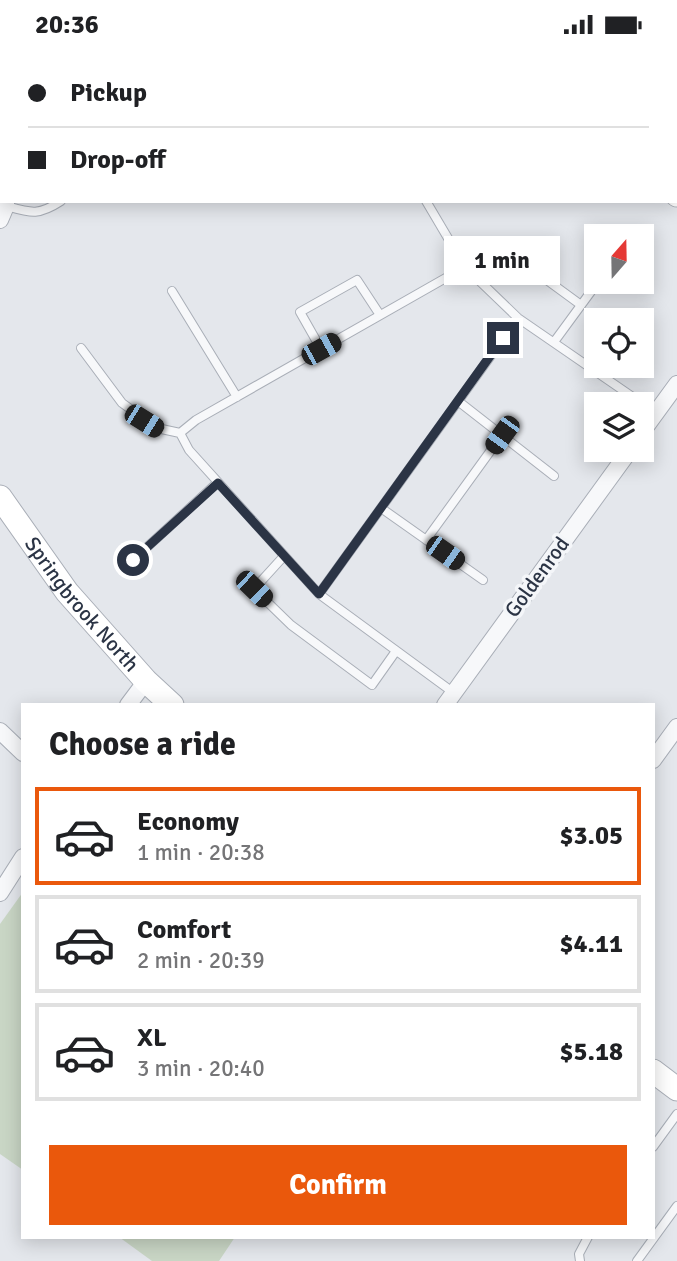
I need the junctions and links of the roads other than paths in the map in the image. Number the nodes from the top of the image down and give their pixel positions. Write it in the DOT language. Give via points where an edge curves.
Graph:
graph roads {
  1 [pos="58,203"];
  2 [pos="427,203"];
  3 [pos="4,209"];
  4 [pos="465,267"];
  5 [pos="172,291"];
  6 [pos="589,294"];
  7 [pos="581,305"];
  8 [pos="380,315"];
  9 [pos="518,318"];
  10 [pos="554,342"];
  11 [pos="80,348"];
  12 [pos="321,349"];
  13 [pos="677,384"];
  14 [pos="237,397"];
  15 [pos="458,401"];
  16 [pos="656,413"];
  17 [pos="654,416"];
  18 [pos="180,433"];
  19 [pos="502,435"];
  20 [pos="620,462"];
  21 [pos="554,476"];
  22 [pos="218,483"];
  23 [pos="0,497"];
  24 [pos="381,508"];
  25 [pos="426,540"];
  26 [pos="284,556"];
  27 [pos="133,560"];
  28 [pos="483,580"];
  29 [pos="319,594"];
  30 [pos="396,650"];
  31 [pos="146,681"];
  32 [pos="449,699"];
  33 [pos="130,703"];
  34 [pos="170,703"];
  35 [pos="677,727"];
  36 [pos="0,731"];
  37 [pos="21,752"];
  38 [pos="655,757"];
  39 [pos="21,860"];
  40 [pos="0,893"];
  41 [pos="655,1072"];
  42 [pos="677,1089"];
  43 [pos="677,1114"];
  44 [pos="655,1144"];
  45 [pos="677,1206"];
  46 [pos="655,1236"];
  47 [pos="587,1239"];
  48 [pos="653,1239"];
  49 [pos="580,1261"];
  50 [pos="637,1261"];
  1 -- 3 [label="lane" via="37,213"];
  2 -- 4 [label="lane"];
  4 -- 7 [label="lane" via="499,245"];
  4 -- 8 [label="lane"];
  4 -- 9 [label="lane"];
  5 -- 14 [label="lane"];
  6 -- 7 [label="lane"];
  7 -- 10 [label="lane"];
  8 -- 12 [label="lane"];
  8 -- 12 [label="lane" via="357,280 300,312"];
  9 -- 10 [label="lane"];
  9 -- 15 [label="lane"];
  10 -- 16 [label="lane"];
  11 -- 18 [label="lane" via="122,403 157,429"];
  12 -- 14 [label="lane"];
  13 -- 16 [label="street"];
  14 -- 18 [label="lane"];
  15 -- 19 [label="lane"];
  15 -- 24 [label="lane"];
  16 -- 17 [label="street"];
  18 -- 22 [label="lane" via="188,450"];
  19 -- 21 [label="lane"];
  19 -- 25 [label="lane"];
  20 -- 32 [label="street, Goldenrod"];
  22 -- 26 [label="lane"];
  22 -- 27 [label="lane"];
  23 -- 31 [label="street, Springbrook North" via="67,592"];
  24 -- 25 [label="lane"];
  24 -- 29 [label="lane"];
  25 -- 28 [label="lane"];
  26 -- 29 [label="lane"];
  26 -- 30 [label="lane" via="254,589 291,625 372,685"];
  29 -- 30 [label="lane"];
  30 -- 32 [label="lane"];
  31 -- 33 [label="street"];
  31 -- 34 [label="street, Springbrook North"];
  35 -- 38 [label="street"];
  36 -- 37 [label="street"];
  39 -- 40 [label="street"];
  41 -- 42 [label="street"];
  43 -- 44 [label="lane"];
  45 -- 46 [label="lane"];
  47 -- 49 [label="lane"];
  48 -- 50 [label="lane"];
}
